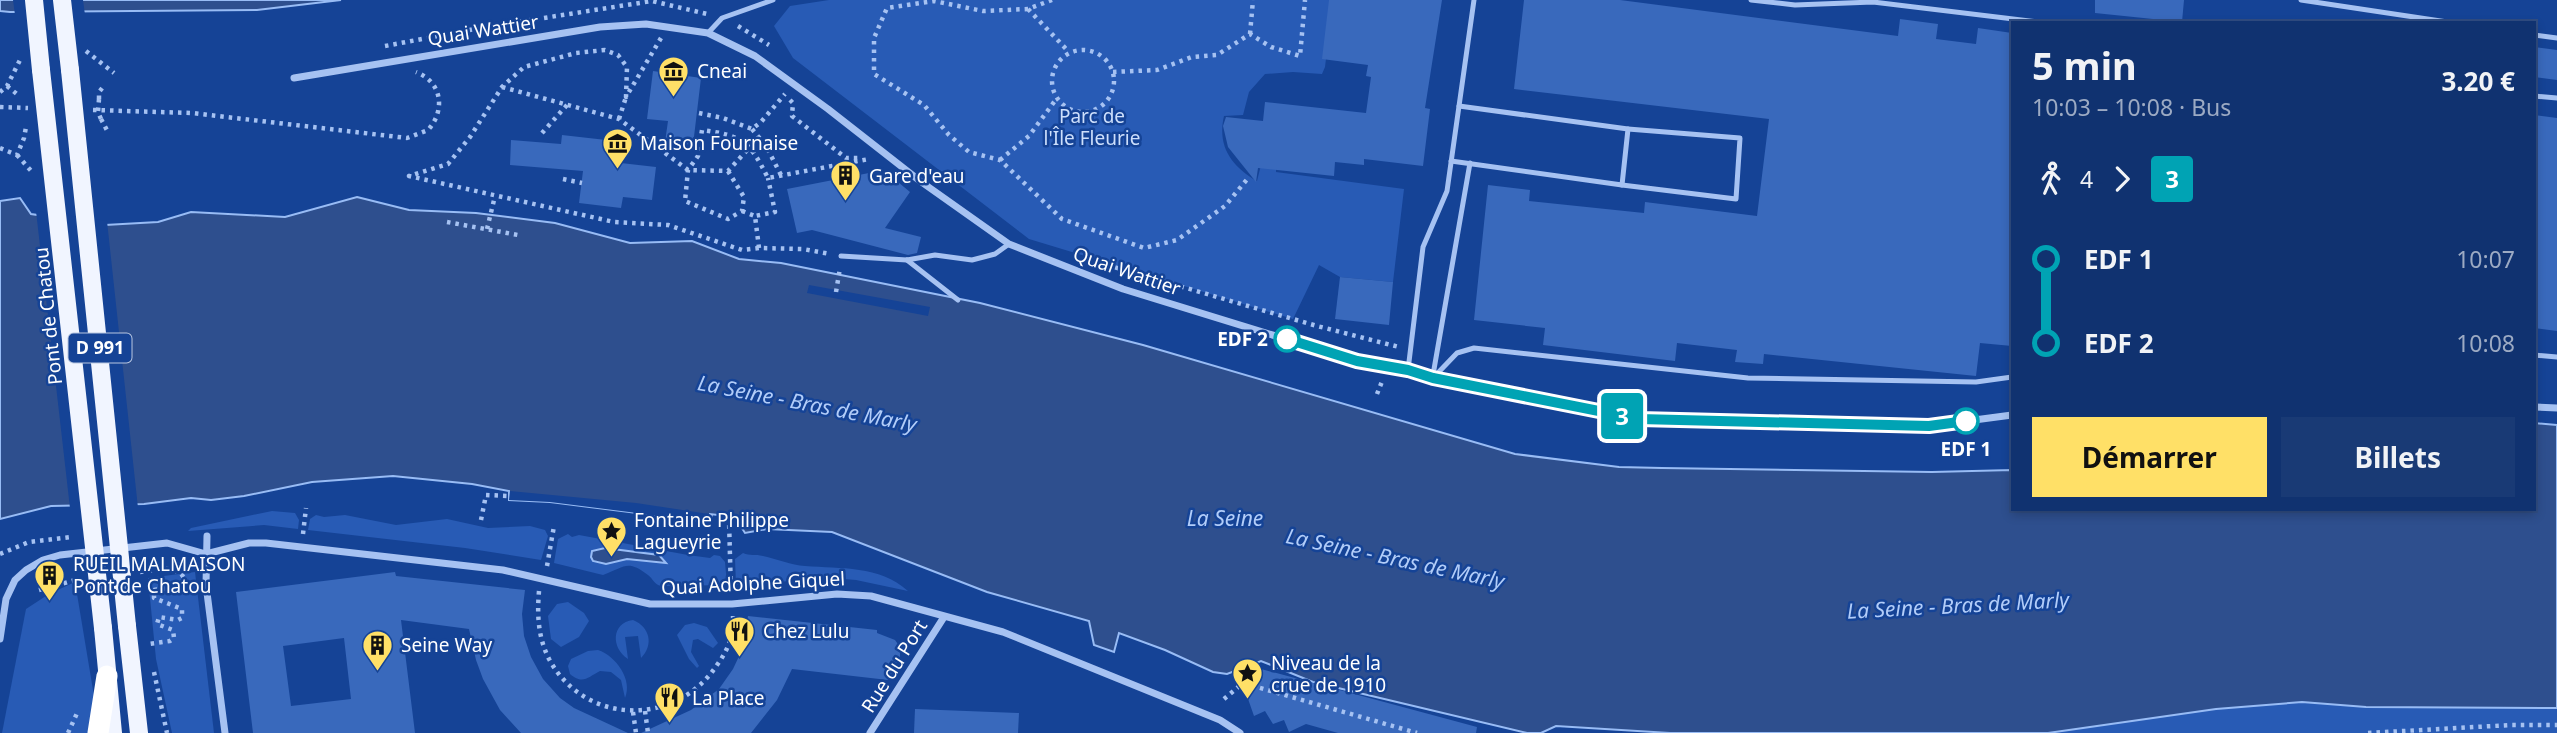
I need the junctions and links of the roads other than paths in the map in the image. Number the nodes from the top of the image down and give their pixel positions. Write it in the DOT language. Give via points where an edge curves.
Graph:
graph roads {
  1 [pos="34,0"];
  2 [pos="62,0"];
  3 [pos="773,0"];
  4 [pos="1474,0"];
  5 [pos="1751,0"];
  6 [pos="2301,0"];
  7 [pos="2030,21"];
  8 [pos="2441,21"];
  9 [pos="708,33"];
  10 [pos="2536,35"];
  11 [pos="2557,38"];
  12 [pos="294,78"];
  13 [pos="2536,96"];
  14 [pos="2557,98"];
  15 [pos="1459,106"];
  16 [pos="1628,129"];
  17 [pos="1451,161"];
  18 [pos="1470,163"];
  19 [pos="1622,185"];
  20 [pos="1009,244"];
  21 [pos="841,256"];
  22 [pos="907,260"];
  23 [pos="958,300"];
  24 [pos="2536,355"];
  25 [pos="2557,357"];
  26 [pos="1408,370"];
  27 [pos="2011,377"];
  28 [pos="1433,378"];
  29 [pos="2536,407"];
  30 [pos="2557,408"];
  31 [pos="2011,415"];
  32 [pos="207,536"];
  33 [pos="206,554"];
  34 [pos="944,617"];
  35 [pos="0,639"];
  36 [pos="107,676"];
  37 [pos="98,733"];
  38 [pos="113,733"];
  39 [pos="139,733"];
  40 [pos="225,733"];
  41 [pos="870,733"];
  42 [pos="1240,733"];
  1 -- 36 [label="main road, Pont de Chatou / D 991, bridge"];
  2 -- 39 [label="main road, D 991, bridge"];
  3 -- 9 [label="lane" via="722,18"];
  4 -- 15 [label="lane"];
  5 -- 7 [label="lane" via="1796,5 1873,2"];
  6 -- 8 [label="lane"];
  9 -- 12 [label="street, Quai Wattier" via="646,24 600,27"];
  9 -- 20 [label="street, Quai Wattier" via="765,64 828,108"];
  10 -- 11 [label="lane"];
  13 -- 14 [label="lane"];
  15 -- 16 [label="lane"];
  15 -- 17 [label="lane"];
  16 -- 19 [label="lane"];
  16 -- 19 [label="lane" via="1740,138 1736,199"];
  17 -- 18 [label="lane"];
  17 -- 26 [label="lane" via="1447,191 1423,247"];
  18 -- 19 [label="lane"];
  18 -- 28 [label="lane"];
  20 -- 22 [label="lane" via="982,259 935,255"];
  20 -- 26 [label="street, Quai Wattier" via="1123,289 1357,361"];
  21 -- 22 [label="lane"];
  22 -- 23 [label="lane"];
  24 -- 25 [label="lane"];
  26 -- 28 [label="street, Quai Wattier"];
  27 -- 28 [label="lane" via="1976,382 1748,378 1474,348 1457,353"];
  28 -- 31 [label="street, Quai Wattier" via="1639,419 1929,426"];
  29 -- 30 [label="street"];
  32 -- 33 [label="street"];
  33 -- 34 [label="street, Quai Adolphe Giquel" via="229,546 266,543 502,570 650,604 732,604 857,594"];
  33 -- 35 [label="street" via="167,543 43,560 15,580 6,599"];
  33 -- 40 [label="street"];
  34 -- 41 [label="street, Rue du Port"];
  34 -- 42 [label="street, Quai Adolphe Giquel" via="1003,632 1220,720"];
  36 -- 37 [label="highway"];
  36 -- 38 [label="main road, D 991"];
}
